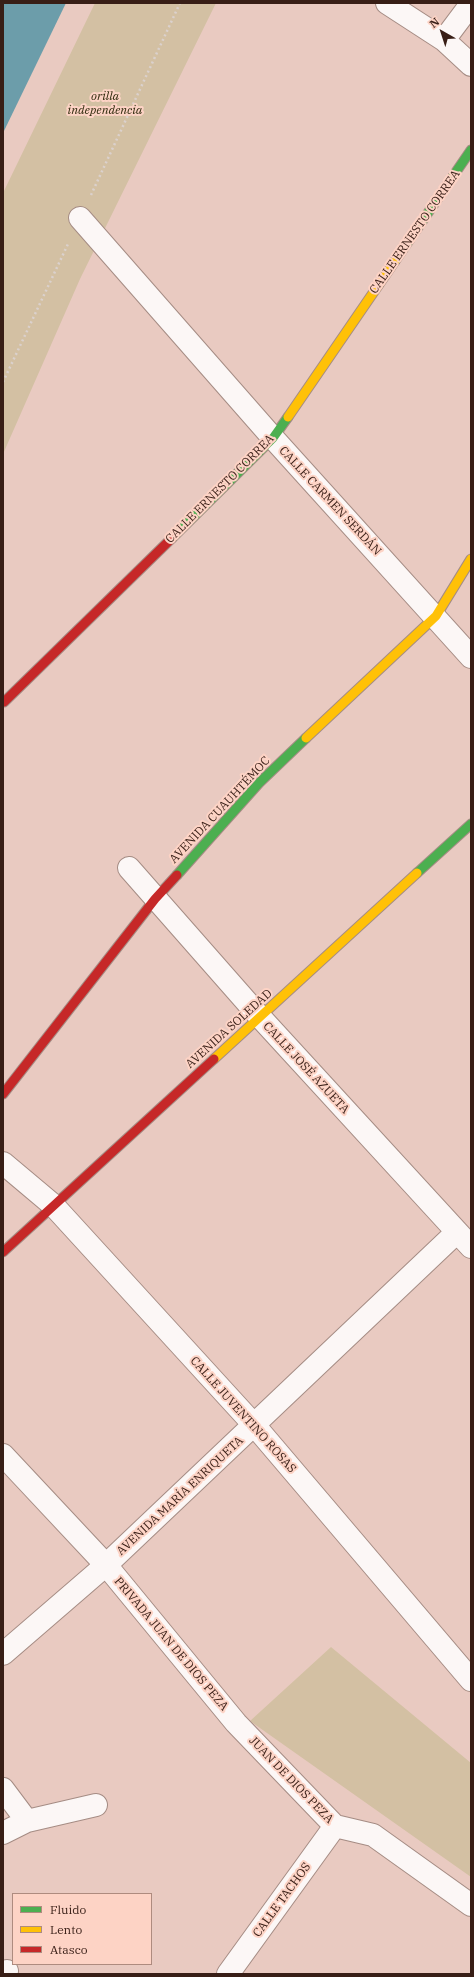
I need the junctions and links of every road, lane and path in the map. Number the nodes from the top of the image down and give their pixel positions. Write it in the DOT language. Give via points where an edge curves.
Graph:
graph roads {
  1 [pos="180,3"];
  2 [pos="387,3"];
  3 [pos="471,4"];
  4 [pos="444,40"];
  5 [pos="471,65"];
  6 [pos="471,150"];
  7 [pos="80,218"];
  8 [pos="3,382"];
  9 [pos="273,438"];
  10 [pos="471,559"];
  11 [pos="436,616"];
  12 [pos="471,657"];
  13 [pos="4,702"];
  14 [pos="471,824"];
  15 [pos="129,868"];
  16 [pos="155,899"];
  17 [pos="260,1017"];
  18 [pos="3,1094"];
  19 [pos="3,1162"];
  20 [pos="53,1205"];
  21 [pos="464,1240"];
  22 [pos="3,1252"];
  23 [pos="255,1426"];
  24 [pos="3,1456"];
  25 [pos="106,1565"];
  26 [pos="3,1654"];
  27 [pos="471,1680"];
  28 [pos="236,1723"];
  29 [pos="3,1789"];
  30 [pos="96,1805"];
  31 [pos="27,1821"];
  32 [pos="335,1826"];
  33 [pos="3,1833"];
  34 [pos="471,1905"];
  35 [pos="228,1974"];
  1 -- 7 [label="path"];
  2 -- 4 [label="street"];
  3 -- 4 [label="street"];
  4 -- 5 [label="street"];
  6 -- 9 [label="street, CALLE ERNESTO CORREA"];
  7 -- 8 [label="path"];
  7 -- 9 [label="street, CALLE CARMEN SERDÁN"];
  9 -- 11 [label="street, CALLE CARMEN SERDÁN"];
  9 -- 13 [label="street, CALLE ERNESTO CORREA"];
  10 -- 11 [label="street, AVENIDA CUAUHTÉMOC"];
  11 -- 12 [label="street, CALLE CARMEN SERDÁN"];
  11 -- 16 [label="street, AVENIDA CUAUHTÉMOC" via="259,783"];
  14 -- 17 [label="street, AVENIDA SOLEDAD"];
  15 -- 16 [label="street, CALLE JOSÉ AZUETA"];
  16 -- 17 [label="street, CALLE JOSÉ AZUETA"];
  16 -- 18 [label="street, AVENIDA CUAUHTÉMOC"];
  17 -- 20 [label="street, AVENIDA SOLEDAD"];
  17 -- 21 [label="street, CALLE JOSÉ AZUETA"];
  19 -- 20 [label="street, CALLE JUVENTINO ROSAS"];
  20 -- 22 [label="street, AVENIDA SOLEDAD"];
  20 -- 23 [label="street, CALLE JUVENTINO ROSAS"];
  21 -- 23 [label="street, AVENIDA MARÍA ENRIQUETA"];
  23 -- 25 [label="street, AVENIDA MARÍA ENRIQUETA"];
  23 -- 27 [label="street, CALLE JUVENTINO ROSAS"];
  24 -- 25 [label="street, PRIVADA JUAN DE DIOS PEZA"];
  25 -- 26 [label="street, AVENIDA MARÍA ENRIQUETA"];
  25 -- 28 [label="street, PRIVADA JUAN DE DIOS PEZA"];
  28 -- 32 [label="street, JUAN DE DIOS PEZA"];
  29 -- 31 [label="street"];
  30 -- 31 [label="street"];
  31 -- 33 [label="street"];
  32 -- 34 [label="street, JUAN DE DIOS PEZA" via="373,1835"];
  32 -- 35 [label="street, CALLE TACHOS"];
}
